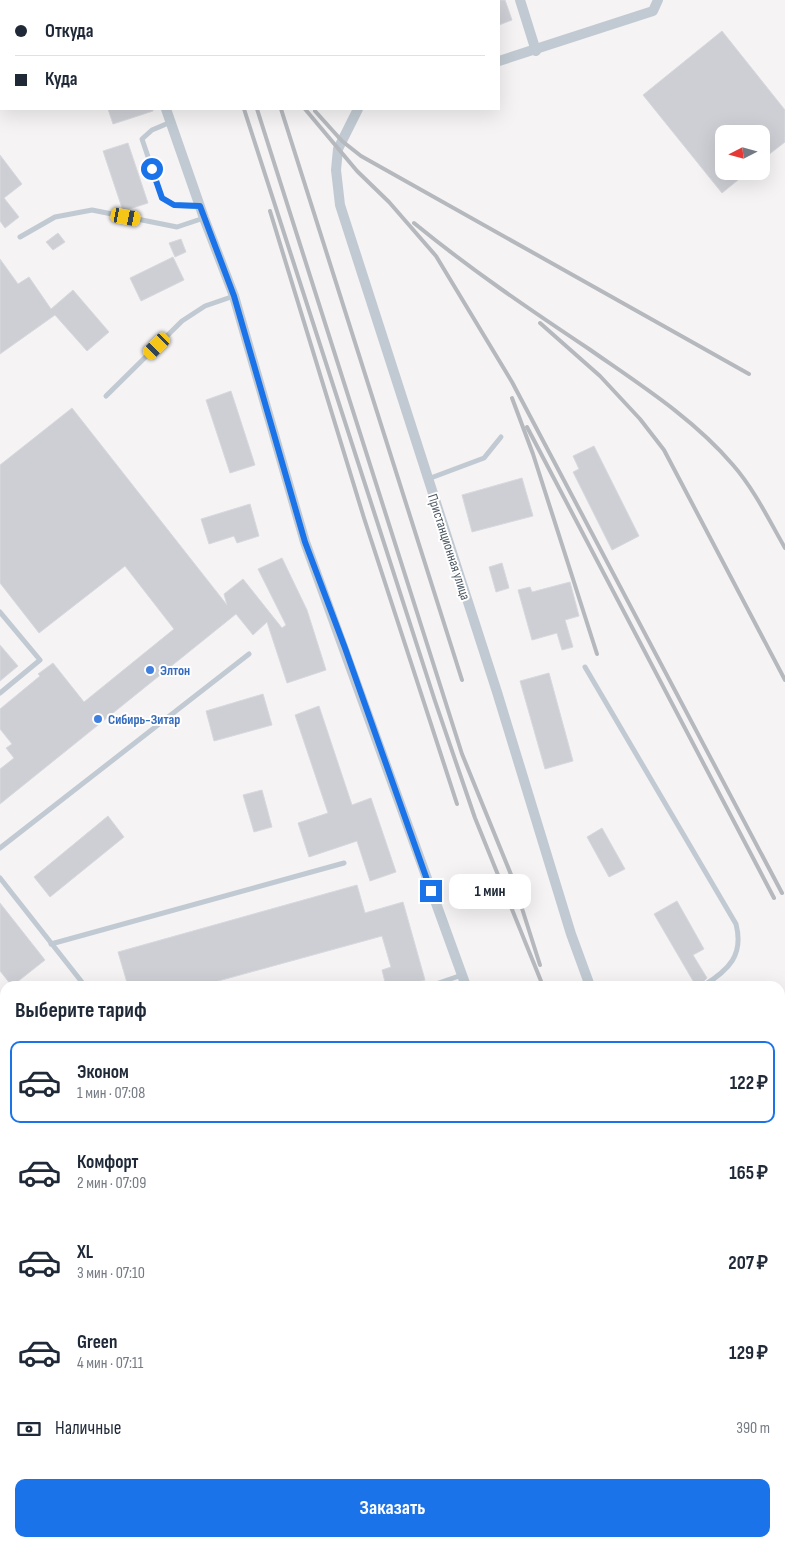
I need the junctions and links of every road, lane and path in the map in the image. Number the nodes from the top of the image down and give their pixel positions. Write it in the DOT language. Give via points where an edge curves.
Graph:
graph roads {
  1 [pos="520,0"];
  2 [pos="658,0"];
  3 [pos="536,51"];
  4 [pos="500,61"];
  5 [pos="166,110"];
  6 [pos="358,110"];
  7 [pos="172,122"];
  8 [pos="200,206"];
  9 [pos="204,218"];
  10 [pos="20,237"];
  11 [pos="234,296"];
  12 [pos="106,396"];
  13 [pos="501,437"];
  14 [pos="427,480"];
  15 [pos="0,612"];
  16 [pos="249,654"];
  17 [pos="585,667"];
  18 [pos="0,693"];
  19 [pos="0,848"];
  20 [pos="344,863"];
  21 [pos="0,878"];
  22 [pos="52,944"];
  23 [pos="462,975"];
  24 [pos="81,981"];
  25 [pos="445,981"];
  26 [pos="464,981"];
  27 [pos="588,981"];
  28 [pos="709,981"];
  1 -- 3 [label="street"];
  2 -- 3 [label="street" via="653,12"];
  3 -- 4 [label="street"];
  5 -- 7 [label="street"];
  6 -- 14 [label="street, Пристанционная улица" via="338,149 336,170 340,205"];
  7 -- 8 [label="street"];
  7 -- 8 [label="lane" via="152,130 142,140 162,198 174,205"];
  8 -- 9 [label="street"];
  9 -- 10 [label="lane" via="177,227 92,210 55,216"];
  9 -- 11 [label="street"];
  11 -- 12 [label="lane" via="205,306 182,321"];
  11 -- 23 [label="street" via="305,542"];
  13 -- 14 [label="lane" via="484,458"];
  14 -- 27 [label="street, Пристанционная улица"];
  15 -- 18 [label="lane" via="40,660"];
  16 -- 19 [label="lane"];
  17 -- 28 [label="lane" via="736,924 740,949 734,960"];
  20 -- 22 [label="lane"];
  21 -- 22 [label="lane"];
  22 -- 24 [label="lane"];
  23 -- 25 [label="lane"];
  23 -- 26 [label="street"];
}
